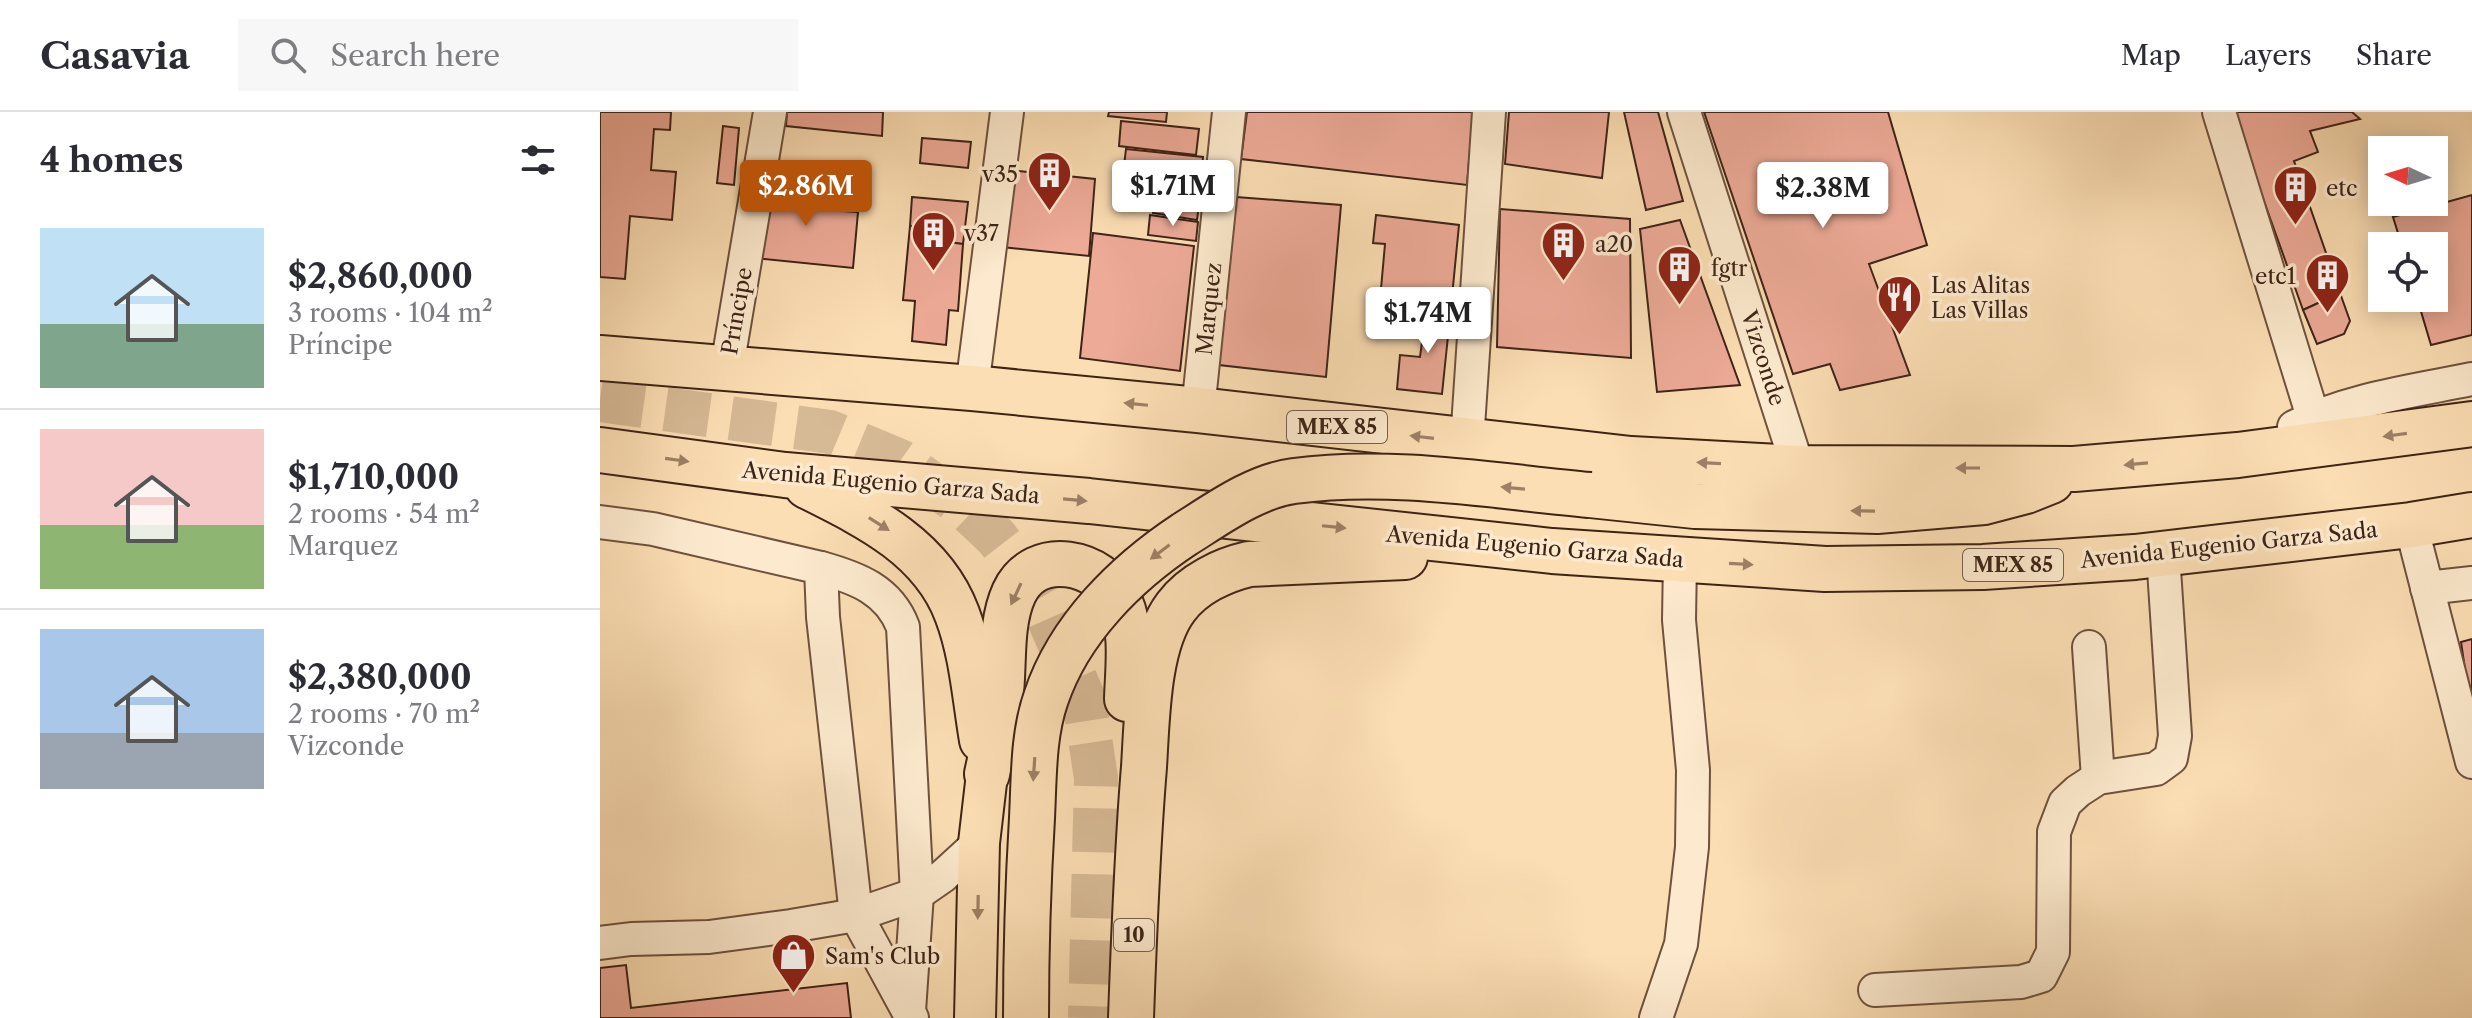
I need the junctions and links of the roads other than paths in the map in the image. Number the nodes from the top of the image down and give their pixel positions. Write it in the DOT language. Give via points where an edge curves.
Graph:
graph roads {
  1 [pos="770,112"];
  2 [pos="1007,112"];
  3 [pos="1229,112"];
  4 [pos="1489,112"];
  5 [pos="1684,112"];
  6 [pos="2219,112"];
  7 [pos="600,358"];
  8 [pos="727,367"];
  9 [pos="2472,379"];
  10 [pos="972,388"];
  11 [pos="1198,410"];
  12 [pos="2313,417"];
  13 [pos="2472,424"];
  14 [pos="1467,442"];
  15 [pos="600,450"];
  16 [pos="2238,455"];
  17 [pos="1798,468"];
  18 [pos="2074,469"];
  19 [pos="785,475"];
  20 [pos="2472,515"];
  21 [pos="600,522"];
  22 [pos="2411,525"];
  23 [pos="1552,551"];
  24 [pos="2163,554"];
  25 [pos="1680,560"];
  26 [pos="821,568"];
  27 [pos="2472,583"];
  28 [pos="2427,588"];
  29 [pos="2089,647"];
  30 [pos="2472,762"];
  31 [pos="987,774"];
  32 [pos="2098,778"];
  33 [pos="979,843"];
  34 [pos="1137,852"];
  35 [pos="917,894"];
  36 [pos="856,915"];
  37 [pos="600,943"];
  38 [pos="1875,990"];
  39 [pos="911,1014"];
  40 [pos="975,1018"];
  41 [pos="1026,1018"];
  42 [pos="1131,1018"];
  43 [pos="1656,1018"];
  1 -- 8 [label="street, Príncipe"];
  2 -- 10 [label="street"];
  3 -- 11 [label="street, Marquez"];
  4 -- 14 [label="street"];
  5 -- 17 [label="street, Vizconde"];
  6 -- 12 [label="street"];
  7 -- 8 [label="highway, MEX 85"];
  8 -- 10 [label="highway, MEX 85"];
  9 -- 12 [label="street"];
  11 -- 10 [label="highway, MEX 85, one-way"];
  14 -- 11 [label="highway, MEX 85, one-way"];
  12 -- 16 [label="street"];
  13 -- 16 [label="highway, MEX 85, one-way"];
  17 -- 14 [label="highway, MEX 85, one-way" via="1631,459"];
  15 -- 19 [label="highway, Avenida Eugenio Garza Sada / MEX 85, one-way"];
  16 -- 18 [label="highway, MEX 85, one-way"];
  18 -- 17 [label="highway, MEX 85, one-way"];
  18 -- 41 [label="highway, one-way, bridge" via="2026,491 1984,502 1877,511 1695,506 1357,477 1291,481 1260,492 1173,542 1119,586 1057,672 1038,733 1026,916"];
  19 -- 23 [label="highway, Avenida Eugenio Garza Sada / MEX 85, one-way" via="1089,501"];
  19 -- 31 [label="highway, one-way" via="883,526 909,545 947,592 964,635"];
  20 -- 22 [label="highway, Avenida Eugenio Garza Sada / MEX 85"];
  21 -- 26 [label="street"];
  22 -- 24 [label="highway, Avenida Eugenio Garza Sada / MEX 85"];
  22 -- 28 [label="street"];
  23 -- 25 [label="highway, Avenida Eugenio Garza Sada / MEX 85"];
  23 -- 34 [label="highway" via="1249,564 1228,569 1196,588 1176,607 1156,653"];
  25 -- 24 [label="highway, Avenida Eugenio Garza Sada / MEX 85, one-way" via="1825,569 1983,567"];
  24 -- 32 [label="street" via="2175,736 2171,758 2156,769"];
  25 -- 43 [label="street" via="1679,620 1693,770 1692,847 1681,944"];
  26 -- 35 [label="street" via="854,577 886,598 903,627"];
  26 -- 36 [label="street"];
  27 -- 28 [label="street"];
  28 -- 30 [label="street"];
  29 -- 32 [label="street"];
  31 -- 33 [label="main road"];
  34 -- 31 [label="highway, one-way" via="1125,798 1128,635 1120,602 1104,578 1091,571 1051,563 1023,579 1014,594"];
  32 -- 38 [label="street" via="2065,803 2054,832 2053,952 2041,976 2021,982"];
  33 -- 35 [label="street"];
  33 -- 40 [label="main road, one-way"];
  34 -- 42 [label="highway, 10"];
  35 -- 36 [label="street"];
  35 -- 39 [label="street"];
  36 -- 37 [label="street" via="709,937"];
  36 -- 39 [label="street"];
}
